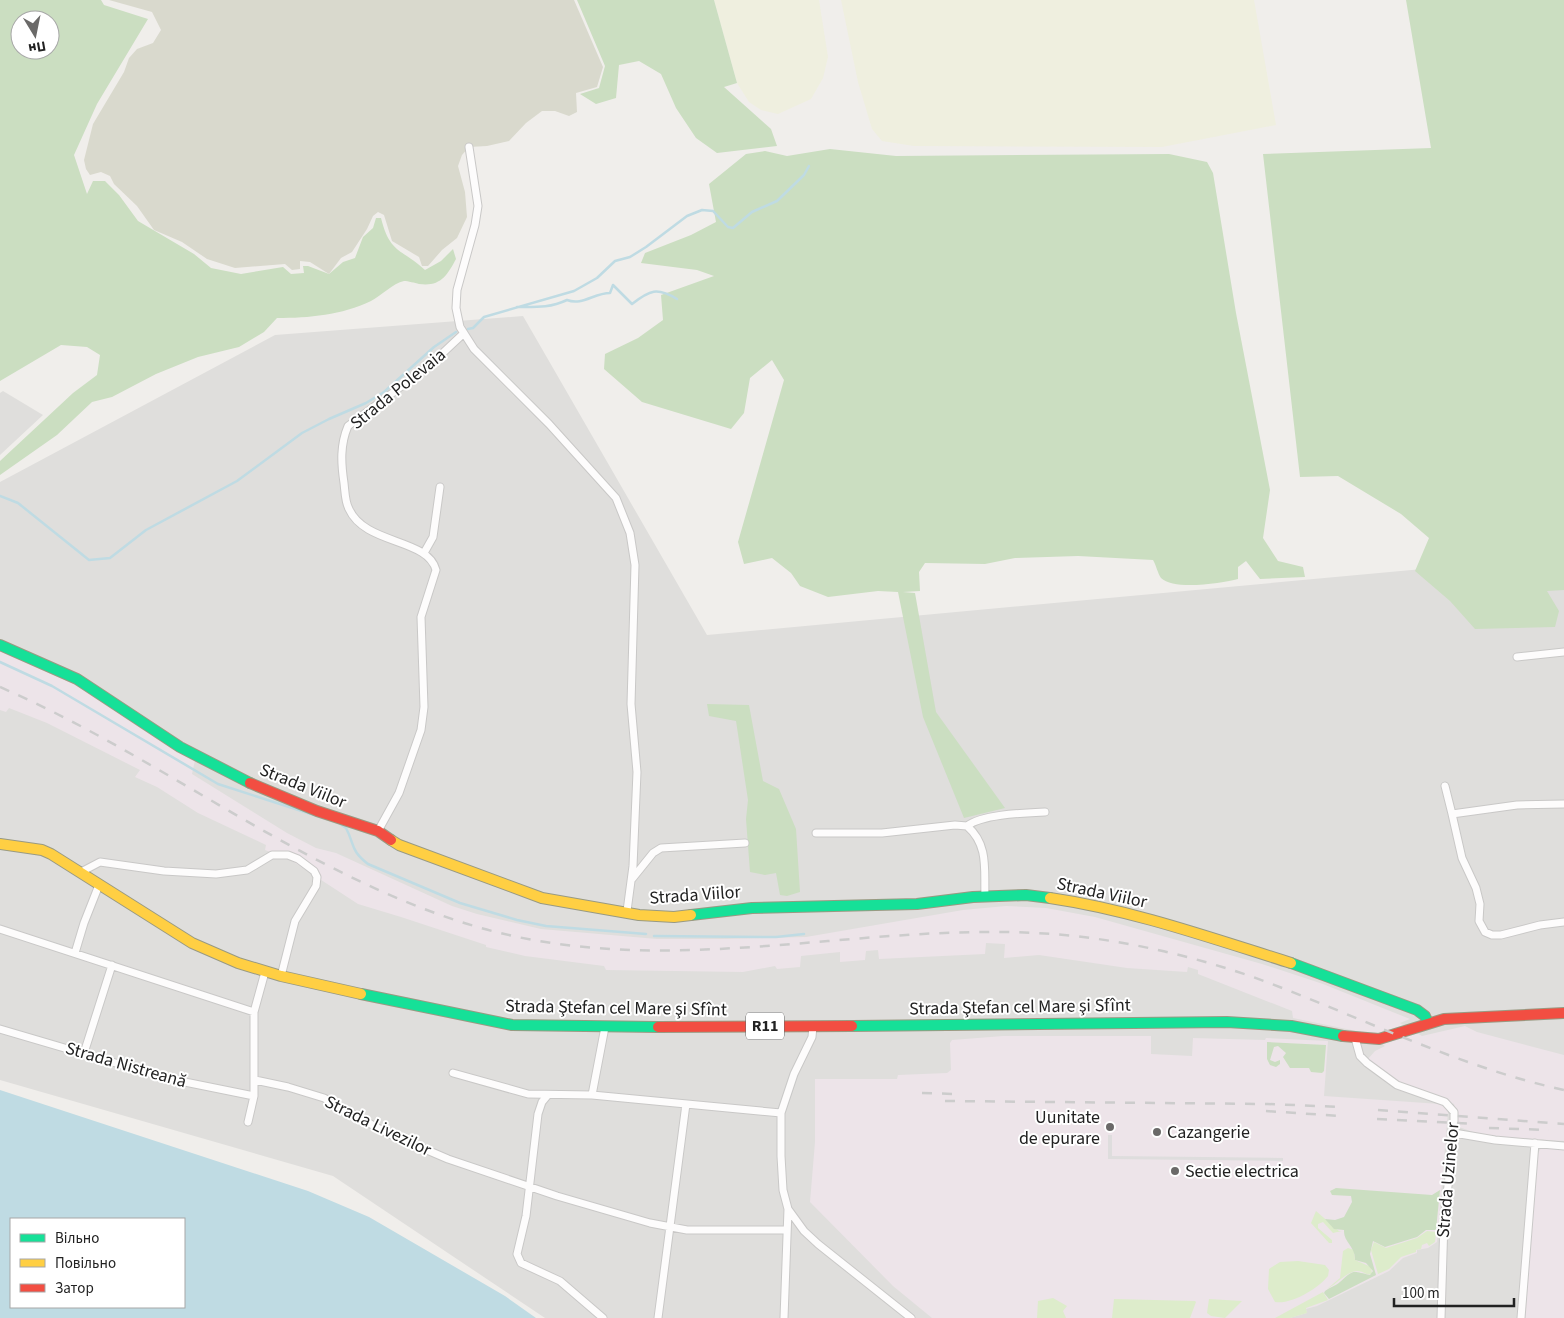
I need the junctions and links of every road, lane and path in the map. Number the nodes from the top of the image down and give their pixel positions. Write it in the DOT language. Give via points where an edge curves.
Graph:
graph roads {
  1 [pos="470,147"];
  2 [pos="463,334"];
  3 [pos="440,487"];
  4 [pos="424,553"];
  5 [pos="0,645"];
  6 [pos="1564,652"];
  7 [pos="1518,657"];
  8 [pos="1446,786"];
  9 [pos="1564,804"];
  10 [pos="1046,812"];
  11 [pos="1452,814"];
  12 [pos="967,826"];
  13 [pos="378,831"];
  14 [pos="816,833"];
  15 [pos="745,843"];
  16 [pos="0,844"];
  17 [pos="81,872"];
  18 [pos="631,879"];
  19 [pos="99,885"];
  20 [pos="985,896"];
  21 [pos="627,912"];
  22 [pos="1564,922"];
  23 [pos="0,929"];
  24 [pos="74,953"];
  25 [pos="112,965"];
  26 [pos="265,972"];
  27 [pos="281,976"];
  28 [pos="254,1012"];
  29 [pos="1564,1013"];
  30 [pos="1428,1023"];
  31 [pos="813,1026"];
  32 [pos="604,1027"];
  33 [pos="0,1029"];
  34 [pos="1356,1038"];
  35 [pos="84,1052"];
  36 [pos="452,1073"];
  37 [pos="255,1080"];
  38 [pos="592,1095"];
  39 [pos="254,1096"];
  40 [pos="547,1096"];
  41 [pos="686,1104"];
  42 [pos="781,1113"];
  43 [pos="248,1122"];
  44 [pos="1454,1133"];
  45 [pos="1536,1143"];
  46 [pos="1564,1146"];
  47 [pos="529,1185"];
  48 [pos="788,1209"];
  49 [pos="671,1227"];
  50 [pos="786,1230"];
  51 [pos="603,1318"];
  52 [pos="658,1318"];
  53 [pos="784,1318"];
  54 [pos="911,1318"];
  55 [pos="1441,1318"];
  56 [pos="1521,1318"];
  1 -- 2 [label="street" via="478,206 457,290 457,316"];
  2 -- 4 [label="street, Strada Polevaia" via="430,365 348,426 343,438 342,470 349,509 363,525 380,536"];
  2 -- 18 [label="street" via="616,498 630,534 635,565 631,704 637,772"];
  3 -- 4 [label="street" via="433,537"];
  4 -- 13 [label="street" via="436,570 421,617 423,721 399,793"];
  5 -- 13 [label="main road, Strada Viilor" via="77,679 180,747 227,771 292,801"];
  6 -- 7 [label="street"];
  8 -- 11 [label="street"];
  9 -- 11 [label="street" via="1517,805"];
  10 -- 12 [label="street" via="978,820"];
  11 -- 22 [label="street" via="1462,858 1476,888 1480,904 1479,921 1485,932 1501,935"];
  12 -- 14 [label="street" via="882,833"];
  12 -- 20 [label="street" via="983,849"];
  13 -- 21 [label="main road, Strada Viilor" via="399,844 522,893 574,905"];
  15 -- 18 [label="street, Strada Viilor" via="661,848 652,852"];
  16 -- 17 [label="main road, Strada Ştefan cel Mare şi Sfînt / R11" via="42,850"];
  17 -- 19 [label="main road, Strada Ştefan cel Mare şi Sfînt / R11"];
  17 -- 27 [label="street" via="100,862 164,871 226,873 252,868 267,856 288,855 305,863 317,877 313,894 295,921"];
  18 -- 21 [label="street"];
  19 -- 24 [label="street"];
  19 -- 26 [label="main road, Strada Ştefan cel Mare şi Sfînt / R11" via="192,943"];
  20 -- 21 [label="main road, Strada Viilor" via="917,904 752,908 674,917"];
  20 -- 30 [label="main road, Strada Viilor" via="1026,895 1096,905 1168,924 1311,969 1421,1012"];
  23 -- 24 [label="street"];
  24 -- 25 [label="street"];
  25 -- 28 [label="street"];
  25 -- 35 [label="street"];
  26 -- 27 [label="main road, Strada Ştefan cel Mare şi Sfînt / R11"];
  26 -- 28 [label="street"];
  27 -- 32 [label="main road, Strada Ştefan cel Mare şi Sfînt / R11" via="487,1021 532,1026"];
  28 -- 37 [label="street"];
  29 -- 30 [label="main road, Strada Ştefan cel Mare şi Sfînt / R11" via="1476,1016"];
  30 -- 34 [label="main road, Strada Ştefan cel Mare şi Sfînt / R11" via="1379,1039"];
  31 -- 32 [label="main road, Strada Ştefan cel Mare şi Sfînt / R11"];
  31 -- 34 [label="main road, Strada Ştefan cel Mare şi Sfînt / R11" via="1227,1022 1291,1026"];
  31 -- 42 [label="street" via="812,1037 794,1074"];
  32 -- 38 [label="street"];
  33 -- 35 [label="street, Strada Nistreană"];
  34 -- 44 [label="street, Strada Uzinelor" via="1363,1060 1390,1081 1451,1107 1455,1116"];
  35 -- 39 [label="street, Strada Nistreană" via="188,1084"];
  36 -- 40 [label="street" via="528,1094"];
  37 -- 39 [label="street"];
  37 -- 47 [label="street, Strada Livezilor" via="324,1098 396,1137 448,1159"];
  38 -- 40 [label="street"];
  38 -- 41 [label="street"];
  39 -- 43 [label="street"];
  40 -- 47 [label="street" via="538,1114"];
  41 -- 42 [label="street"];
  41 -- 49 [label="street"];
  42 -- 48 [label="street" via="783,1190"];
  44 -- 45 [label="street"];
  44 -- 55 [label="street, Strada Uzinelor" via="1444,1221"];
  45 -- 46 [label="street"];
  45 -- 56 [label="street"];
  47 -- 49 [label="street, Strada Livezilor" via="557,1196"];
  47 -- 51 [label="street" via="526,1216 516,1250 518,1259 560,1281"];
  48 -- 50 [label="street"];
  48 -- 54 [label="street" via="818,1244"];
  49 -- 50 [label="street, Strada Livezilor" via="687,1230"];
  49 -- 52 [label="street"];
  50 -- 53 [label="street"];
}
